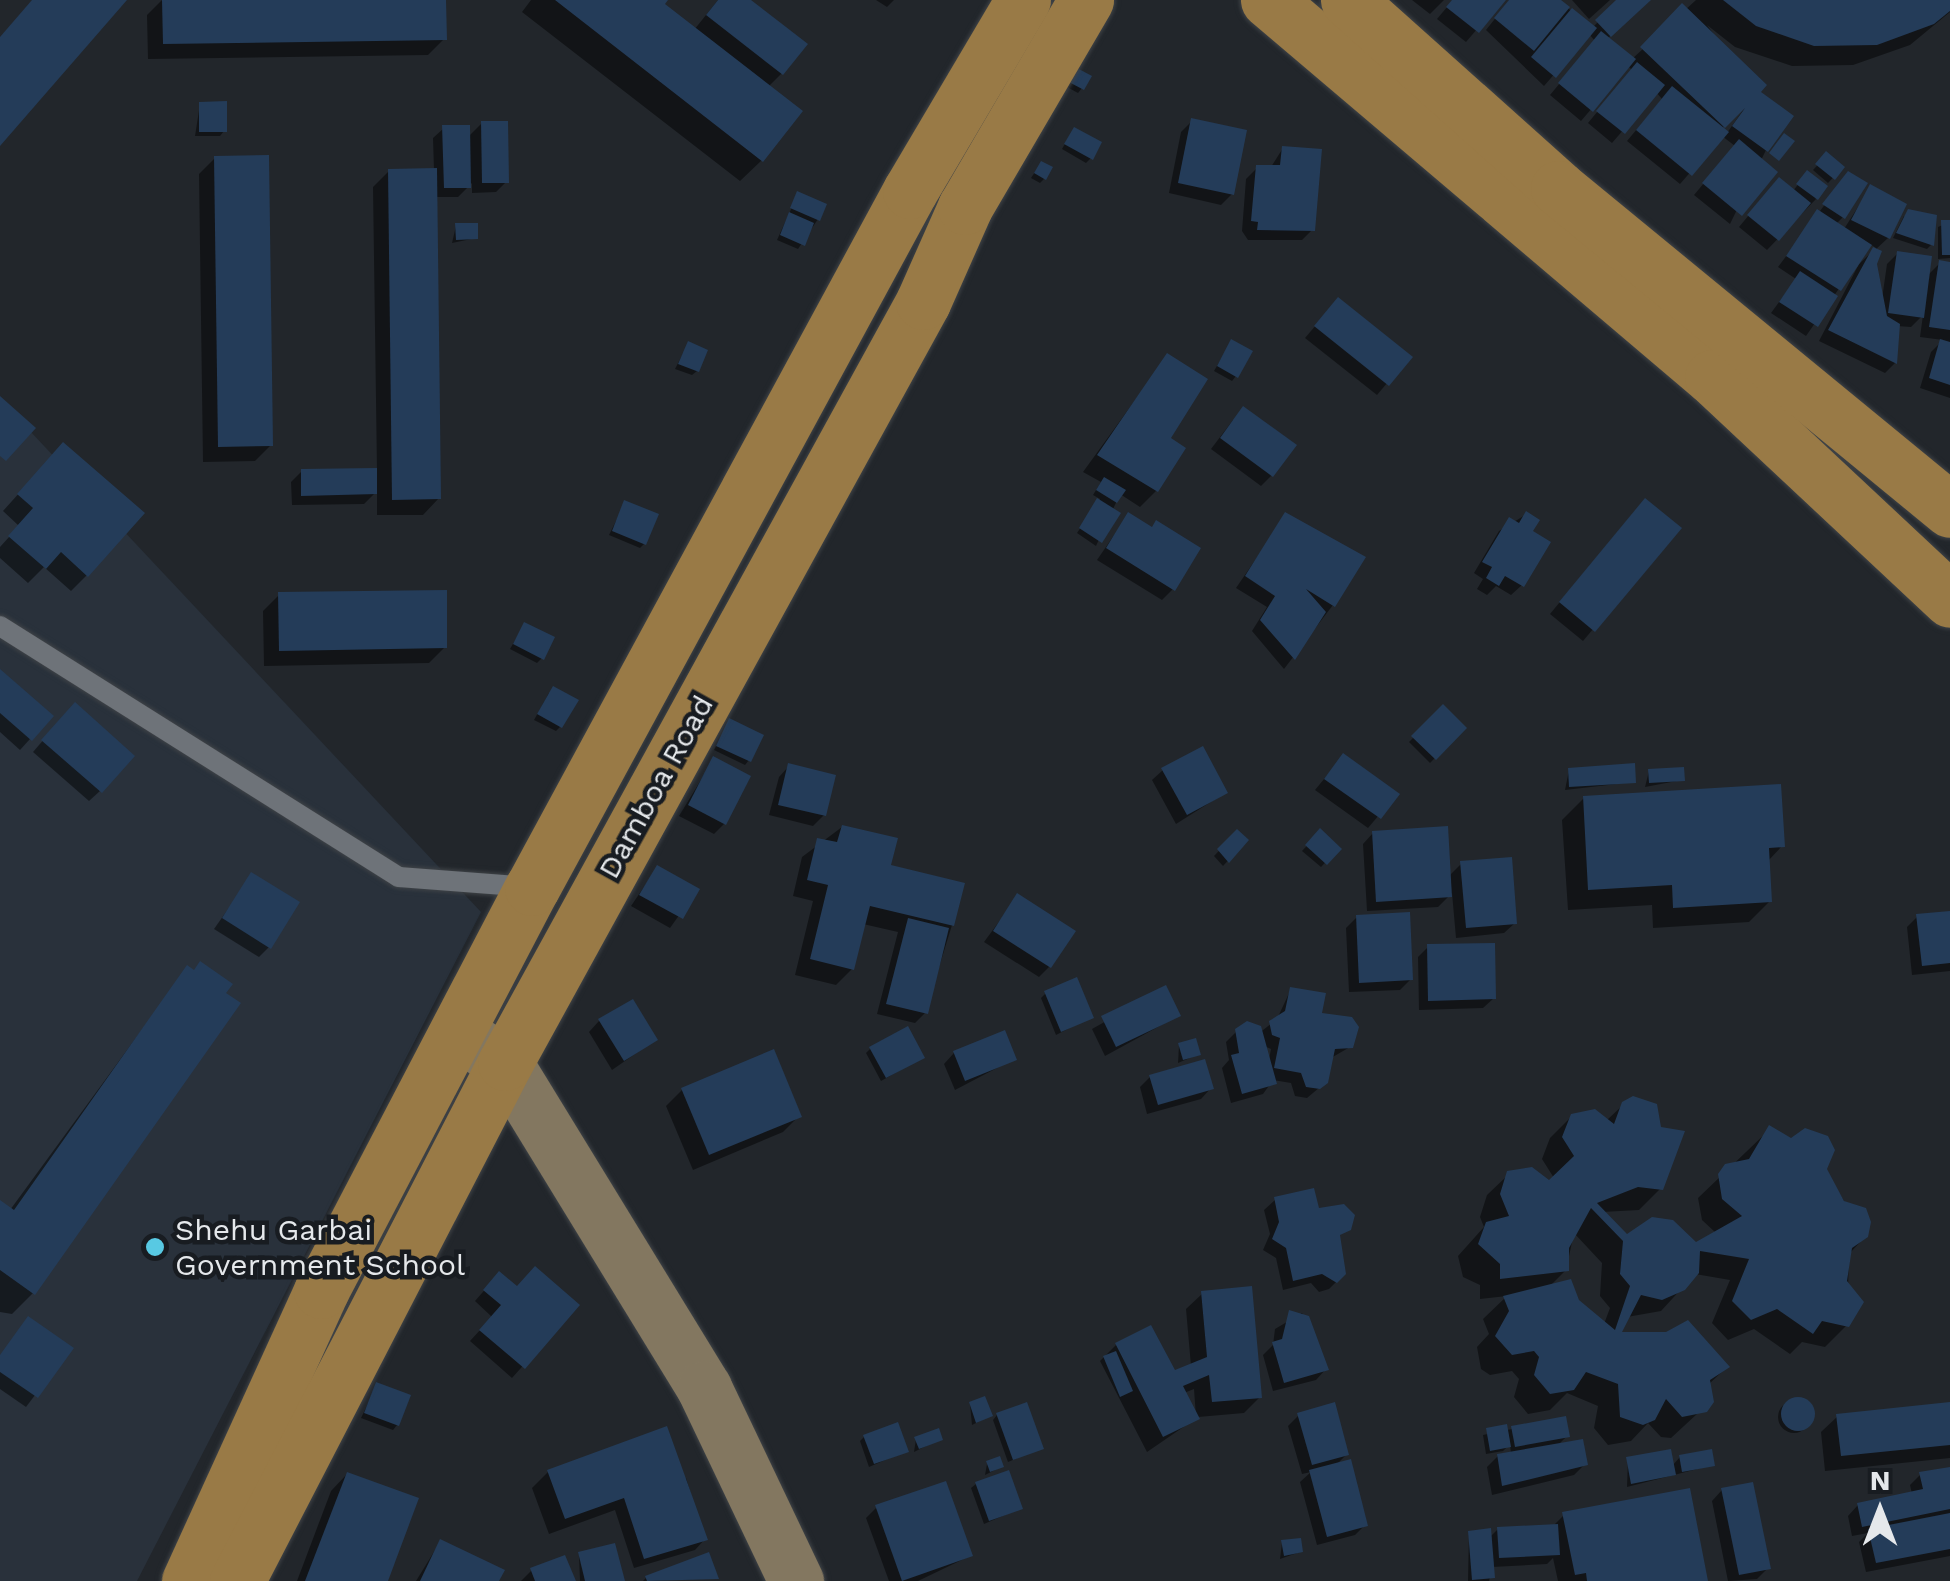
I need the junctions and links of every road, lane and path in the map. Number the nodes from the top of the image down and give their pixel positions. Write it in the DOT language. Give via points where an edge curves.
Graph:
graph roads {
  1 [pos="1023,0"];
  2 [pos="1086,0"];
  3 [pos="1268,0"];
  4 [pos="1348,0"];
  5 [pos="1950,510"];
  6 [pos="1950,600"];
  7 [pos="0,626"];
  8 [pos="532,888"];
  9 [pos="483,1049"];
  10 [pos="189,1581"];
  11 [pos="238,1581"];
  12 [pos="796,1581"];
  1 -- 8 [label="main road, Damboa Road" via="910,192"];
  2 -- 9 [label="main road, Damboa Road" via="964,207 922,302"];
  3 -- 6 [label="main road" via="1712,377"];
  4 -- 5 [label="main road" via="1558,188"];
  7 -- 8 [label="lane" via="399,877"];
  8 -- 9 [label="main road, Damboa Road"];
  9 -- 10 [label="main road, Damboa Road" via="321,1291"];
  9 -- 11 [label="main road, Damboa Road"];
  9 -- 12 [label="street" via="704,1388"];
}
